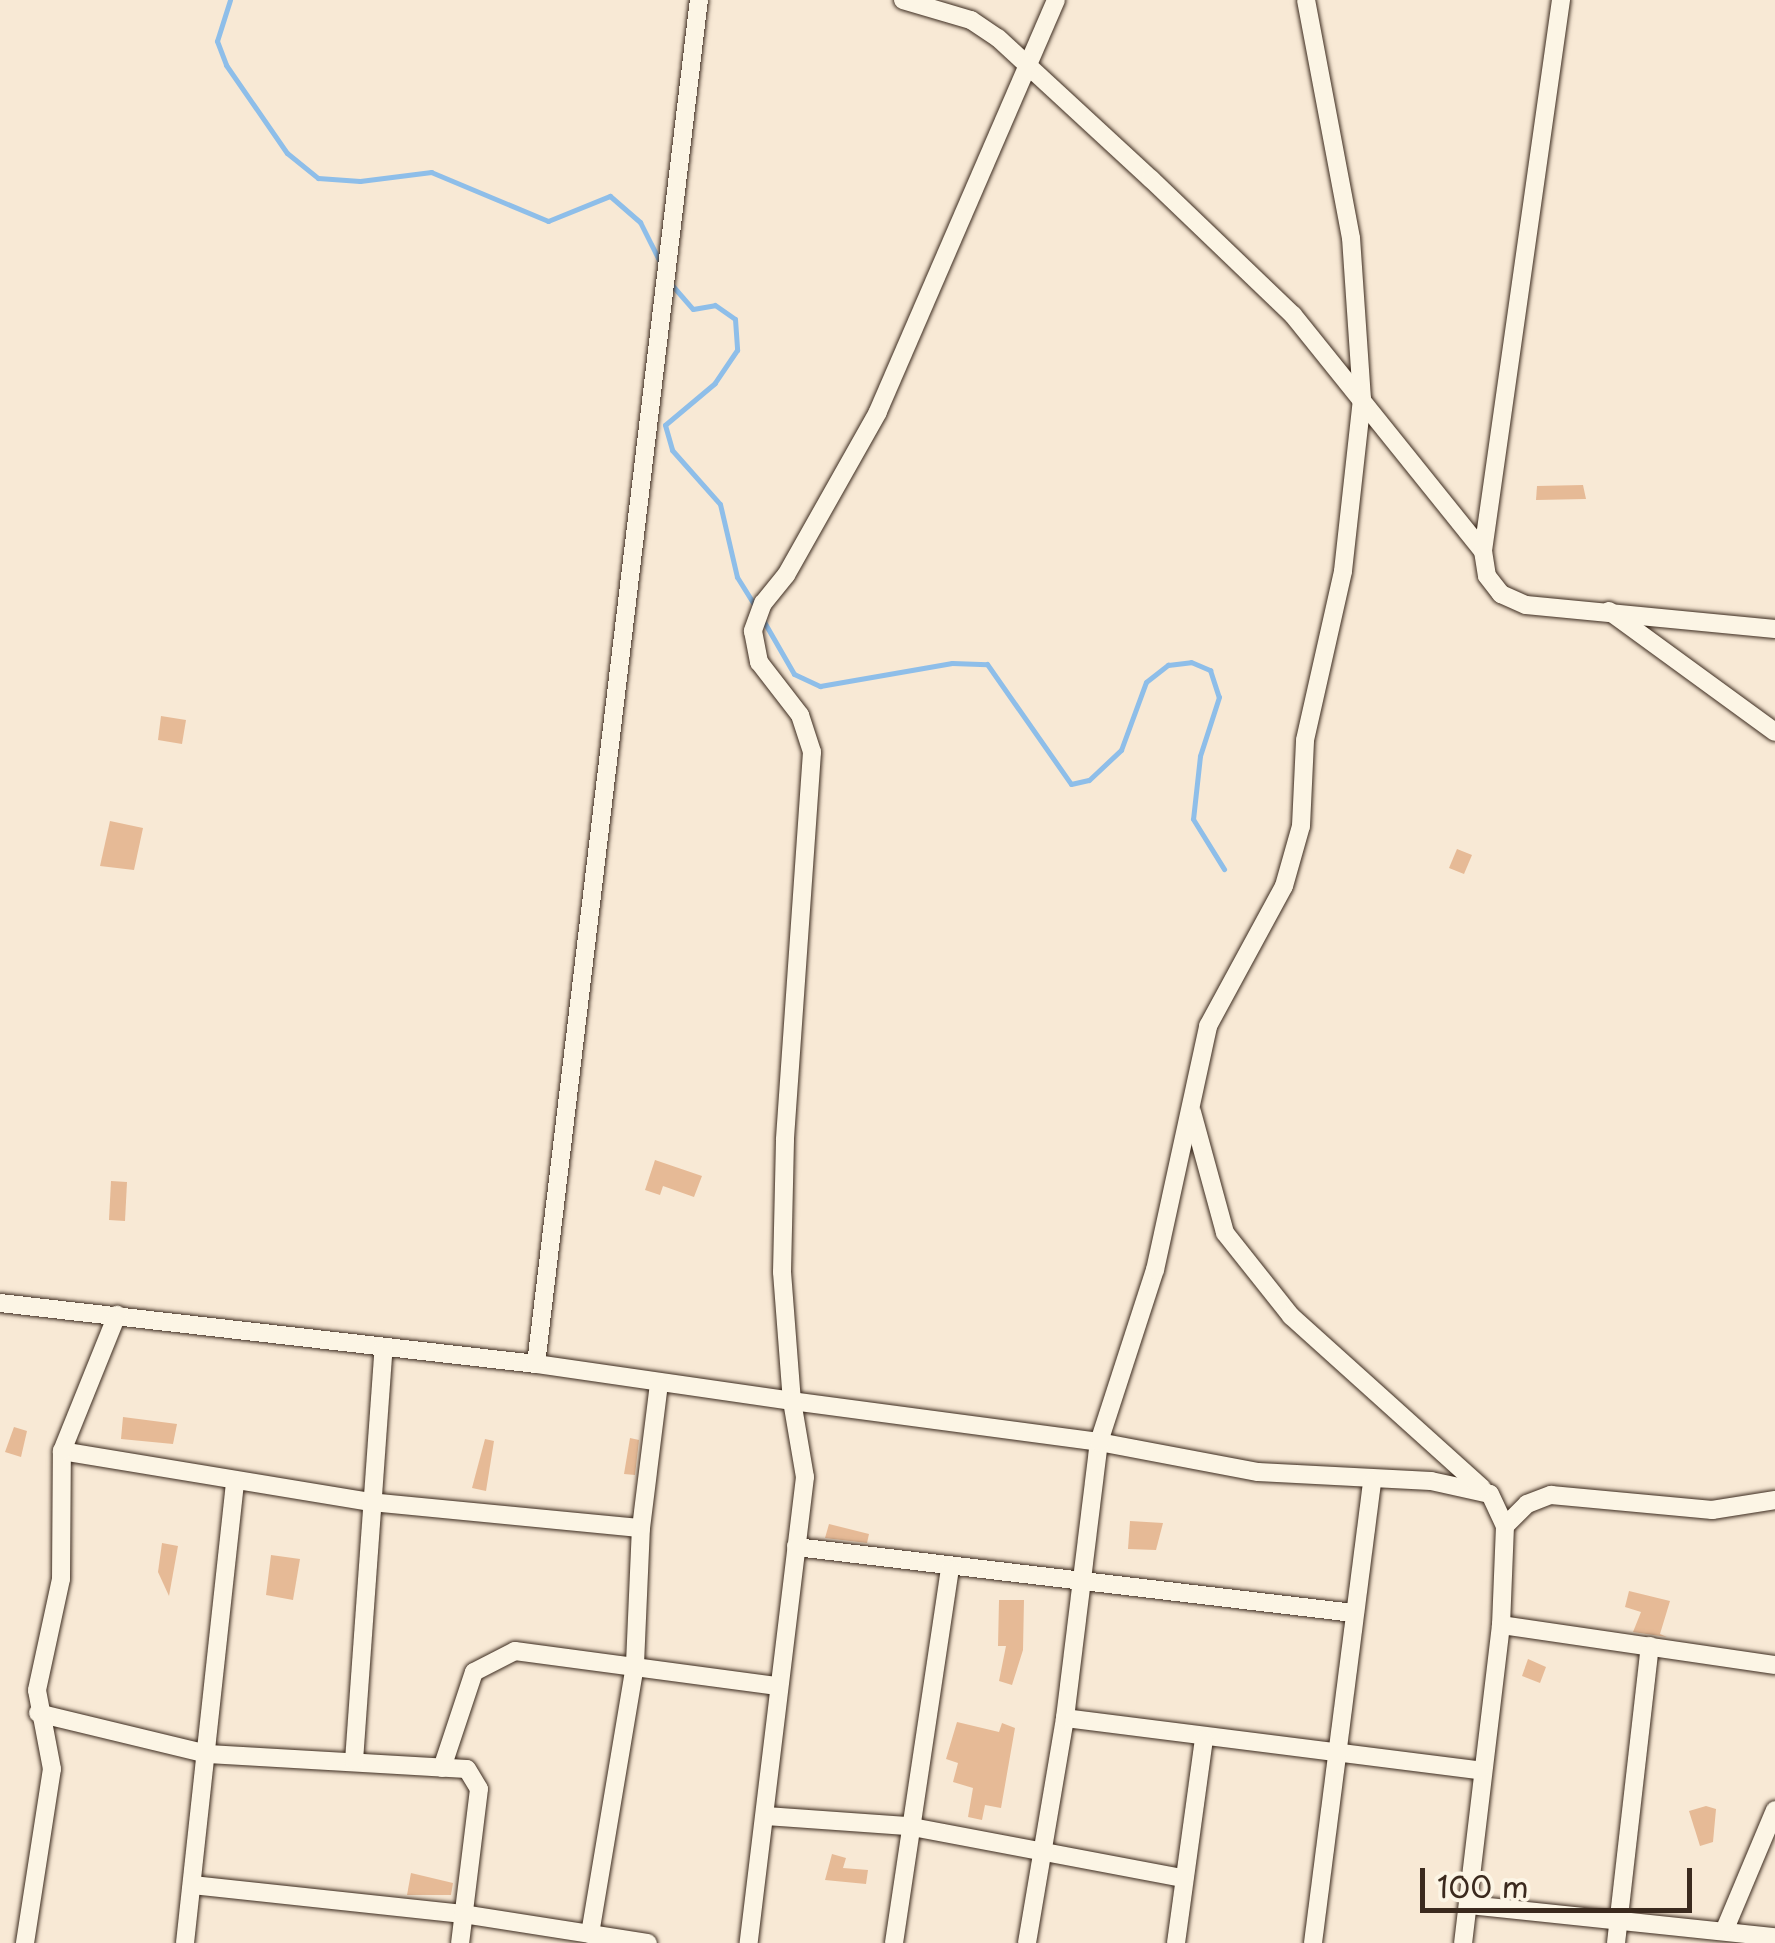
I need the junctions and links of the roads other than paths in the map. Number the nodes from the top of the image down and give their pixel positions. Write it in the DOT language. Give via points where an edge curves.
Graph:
graph roads {
  1 [pos="699,0"];
  2 [pos="903,0"];
  3 [pos="1056,0"];
  4 [pos="1306,0"];
  5 [pos="1561,0"];
  6 [pos="1024,62"];
  7 [pos="1362,398"];
  8 [pos="1483,551"];
  9 [pos="1609,610"];
  10 [pos="1775,629"];
  11 [pos="1775,732"];
  12 [pos="1191,1106"];
  13 [pos="0,1303"];
  14 [pos="117,1315"];
  15 [pos="384,1347"];
  16 [pos="536,1364"];
  17 [pos="659,1383"];
  18 [pos="792,1401"];
  19 [pos="1098,1442"];
  20 [pos="62,1451"];
  21 [pos="235,1483"];
  22 [pos="1372,1483"];
  23 [pos="1483,1489"];
  24 [pos="1775,1500"];
  25 [pos="370,1502"];
  26 [pos="1505,1526"];
  27 [pos="640,1528"];
  28 [pos="796,1547"];
  29 [pos="950,1569"];
  30 [pos="1084,1584"];
  31 [pos="1354,1612"];
  32 [pos="1501,1625"];
  33 [pos="1650,1646"];
  34 [pos="635,1664"];
  35 [pos="1775,1665"];
  36 [pos="778,1686"];
  37 [pos="38,1713"];
  38 [pos="1066,1718"];
  39 [pos="1204,1738"];
  40 [pos="1340,1751"];
  41 [pos="208,1754"];
  42 [pos="354,1761"];
  43 [pos="442,1768"];
  44 [pos="1479,1770"];
  45 [pos="1775,1810"];
  46 [pos="766,1816"];
  47 [pos="906,1826"];
  48 [pos="1041,1852"];
  49 [pos="1182,1878"];
  50 [pos="192,1885"];
  51 [pos="1469,1905"];
  52 [pos="462,1914"];
  53 [pos="1618,1920"];
  54 [pos="1725,1929"];
  55 [pos="590,1934"];
  56 [pos="1775,1937"];
  57 [pos="25,1943"];
  58 [pos="186,1943"];
  59 [pos="460,1943"];
  60 [pos="648,1943"];
  61 [pos="749,1943"];
  62 [pos="894,1943"];
  63 [pos="1027,1943"];
  64 [pos="1176,1943"];
  65 [pos="1313,1943"];
  66 [pos="1463,1943"];
  67 [pos="1616,1943"];
  1 -- 16 [label="street"];
  2 -- 6 [label="street" via="971,20"];
  3 -- 6 [label="street"];
  4 -- 7 [label="street" via="1351,238"];
  5 -- 8 [label="street"];
  6 -- 7 [label="street" via="1293,316"];
  6 -- 18 [label="street" via="878,412 786,575 763,603 754,631 758,662 800,714 812,752 784,1140 782,1272"];
  7 -- 8 [label="street"];
  7 -- 12 [label="street" via="1344,571 1305,740 1301,826 1284,886 1208,1026"];
  8 -- 9 [label="street" via="1488,576 1501,594 1526,605"];
  9 -- 10 [label="street"];
  9 -- 11 [label="street"];
  12 -- 19 [label="street" via="1155,1270"];
  12 -- 23 [label="street" via="1225,1233 1291,1316"];
  13 -- 14 [label="street"];
  14 -- 15 [label="street"];
  14 -- 20 [label="street"];
  15 -- 16 [label="street"];
  15 -- 25 [label="street"];
  16 -- 17 [label="street"];
  17 -- 18 [label="street"];
  17 -- 27 [label="street"];
  18 -- 19 [label="street"];
  18 -- 28 [label="street" via="806,1477"];
  19 -- 22 [label="street" via="1258,1472"];
  19 -- 30 [label="street"];
  20 -- 21 [label="street"];
  20 -- 37 [label="street" via="61,1579 42,1659"];
  21 -- 25 [label="street"];
  21 -- 41 [label="street"];
  22 -- 23 [label="street" via="1413,1480"];
  22 -- 31 [label="street"];
  23 -- 26 [label="street" via="1499,1506"];
  24 -- 26 [label="street" via="1712,1510 1550,1495 1527,1504"];
  25 -- 27 [label="street"];
  25 -- 42 [label="street"];
  26 -- 32 [label="street"];
  27 -- 34 [label="street"];
  28 -- 29 [label="street"];
  28 -- 36 [label="street"];
  29 -- 30 [label="street"];
  29 -- 47 [label="street"];
  30 -- 31 [label="street"];
  30 -- 38 [label="street"];
  31 -- 40 [label="street"];
  32 -- 33 [label="street"];
  32 -- 44 [label="street"];
  33 -- 35 [label="street"];
  33 -- 53 [label="street"];
  34 -- 36 [label="street"];
  34 -- 43 [label="street" via="515,1652 495,1660 474,1672 466,1687"];
  34 -- 55 [label="street"];
  36 -- 46 [label="street"];
  37 -- 41 [label="street"];
  37 -- 57 [label="street" via="52,1769"];
  38 -- 39 [label="street"];
  38 -- 48 [label="street"];
  39 -- 40 [label="street"];
  39 -- 49 [label="street"];
  40 -- 44 [label="street"];
  40 -- 65 [label="street"];
  41 -- 42 [label="street"];
  41 -- 50 [label="street"];
  42 -- 43 [label="street"];
  43 -- 52 [label="street" via="467,1770 479,1789"];
  44 -- 51 [label="street"];
  45 -- 54 [label="street"];
  46 -- 47 [label="street"];
  46 -- 61 [label="street"];
  47 -- 48 [label="street"];
  47 -- 62 [label="street"];
  48 -- 49 [label="street"];
  48 -- 63 [label="street"];
  49 -- 64 [label="street"];
  50 -- 52 [label="street"];
  50 -- 58 [label="street"];
  51 -- 53 [label="street"];
  51 -- 66 [label="street"];
  52 -- 55 [label="street"];
  52 -- 59 [label="street"];
  53 -- 54 [label="street"];
  53 -- 67 [label="street"];
  54 -- 56 [label="street"];
  55 -- 60 [label="street"];
}
